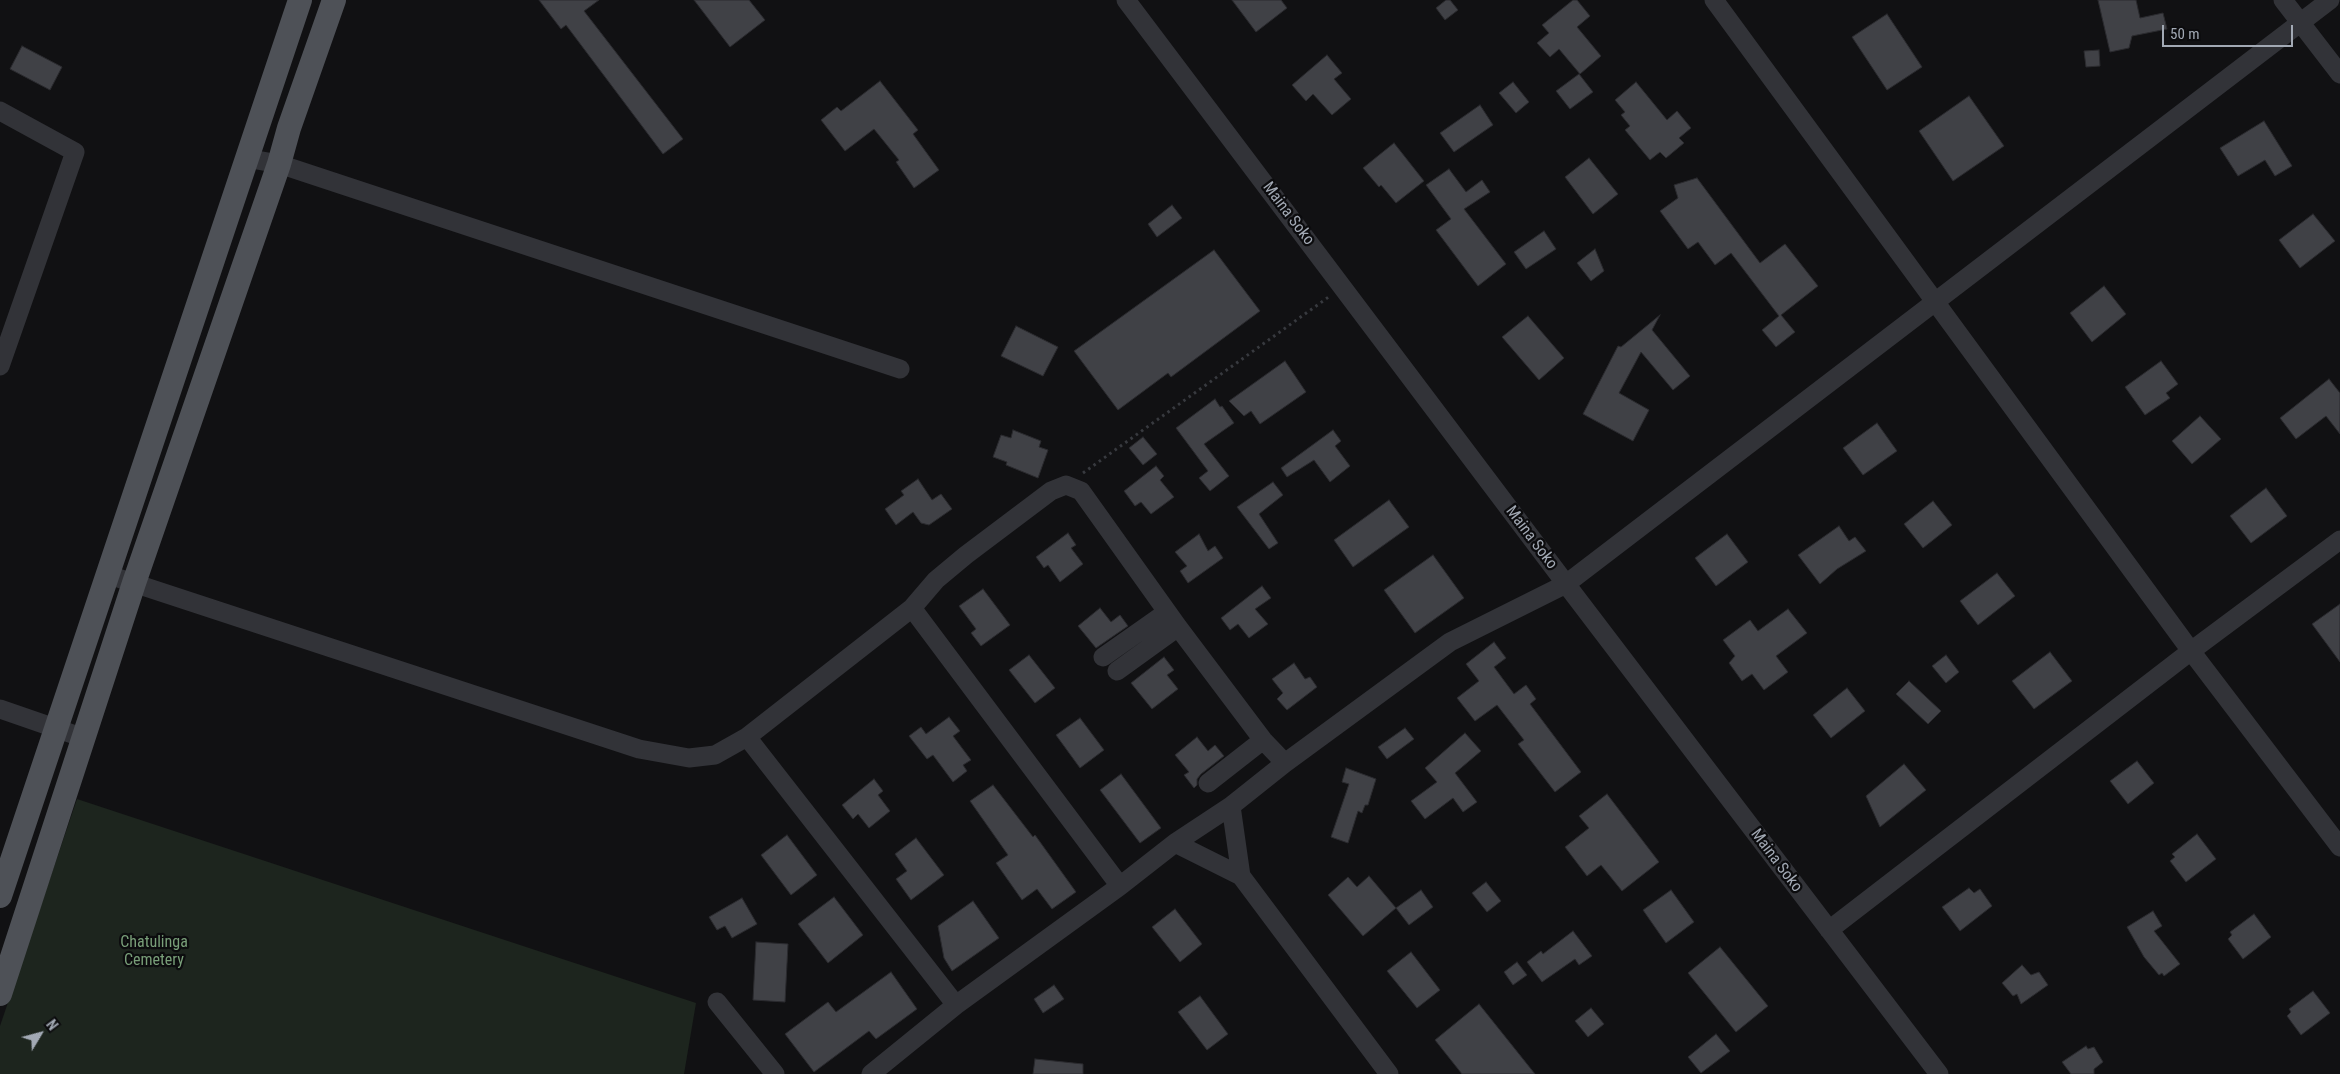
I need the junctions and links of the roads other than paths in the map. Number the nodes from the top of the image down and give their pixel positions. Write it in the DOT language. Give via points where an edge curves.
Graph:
graph roads {
  1 [pos="300,0"];
  2 [pos="334,0"];
  3 [pos="1126,0"];
  4 [pos="1714,0"];
  5 [pos="2283,0"];
  6 [pos="2330,0"];
  7 [pos="2301,23"];
  8 [pos="2340,74"];
  9 [pos="0,112"];
  10 [pos="246,158"];
  11 [pos="280,164"];
  12 [pos="1936,302"];
  13 [pos="0,366"];
  14 [pos="900,369"];
  15 [pos="2340,540"];
  16 [pos="106,574"];
  17 [pos="134,583"];
  18 [pos="1566,584"];
  19 [pos="912,608"];
  20 [pos="1172,619"];
  21 [pos="2191,651"];
  22 [pos="1103,657"];
  23 [pos="1116,672"];
  24 [pos="0,709"];
  25 [pos="56,728"];
  26 [pos="746,737"];
  27 [pos="84,738"];
  28 [pos="1263,740"];
  29 [pos="1285,763"];
  30 [pos="1208,783"];
  31 [pos="1230,806"];
  32 [pos="1175,843"];
  33 [pos="2340,847"];
  34 [pos="1241,876"];
  35 [pos="1120,886"];
  36 [pos="0,896"];
  37 [pos="1829,930"];
  38 [pos="0,994"];
  39 [pos="717,1002"];
  40 [pos="956,1005"];
  41 [pos="1933,1072"];
  42 [pos="775,1074"];
  43 [pos="871,1074"];
  44 [pos="1389,1074"];
  1 -- 10 [label="main road"];
  2 -- 11 [label="main road" via="289,128"];
  3 -- 18 [label="street, Maina Soko"];
  4 -- 12 [label="street"];
  5 -- 7 [label="street"];
  6 -- 7 [label="street"];
  7 -- 8 [label="street"];
  7 -- 12 [label="street"];
  9 -- 13 [label="street" via="75,152"];
  10 -- 11 [label="street"];
  10 -- 16 [label="main road"];
  11 -- 14 [label="street"];
  11 -- 17 [label="main road"];
  12 -- 18 [label="street"];
  12 -- 21 [label="street"];
  15 -- 21 [label="street"];
  16 -- 17 [label="street"];
  16 -- 25 [label="main road"];
  17 -- 26 [label="street" via="638,748 688,758 715,755"];
  17 -- 27 [label="main road"];
  18 -- 29 [label="street" via="1450,642"];
  18 -- 37 [label="street, Maina Soko"];
  19 -- 20 [label="street" via="936,580 966,555 1051,491 1066,485 1081,491"];
  19 -- 26 [label="street"];
  19 -- 35 [label="street"];
  20 -- 22 [label="street"];
  20 -- 23 [label="street"];
  20 -- 28 [label="street"];
  21 -- 33 [label="street"];
  21 -- 37 [label="street"];
  24 -- 25 [label="street"];
  25 -- 27 [label="street"];
  25 -- 36 [label="main road"];
  26 -- 40 [label="street"];
  27 -- 38 [label="main road"];
  28 -- 29 [label="street"];
  28 -- 30 [label="street"];
  29 -- 31 [label="street"];
  31 -- 32 [label="street"];
  31 -- 34 [label="street"];
  32 -- 34 [label="street"];
  32 -- 35 [label="street"];
  34 -- 44 [label="street"];
  35 -- 40 [label="street"];
  37 -- 41 [label="street, Maina Soko"];
  39 -- 42 [label="street"];
  40 -- 43 [label="street"];
}
